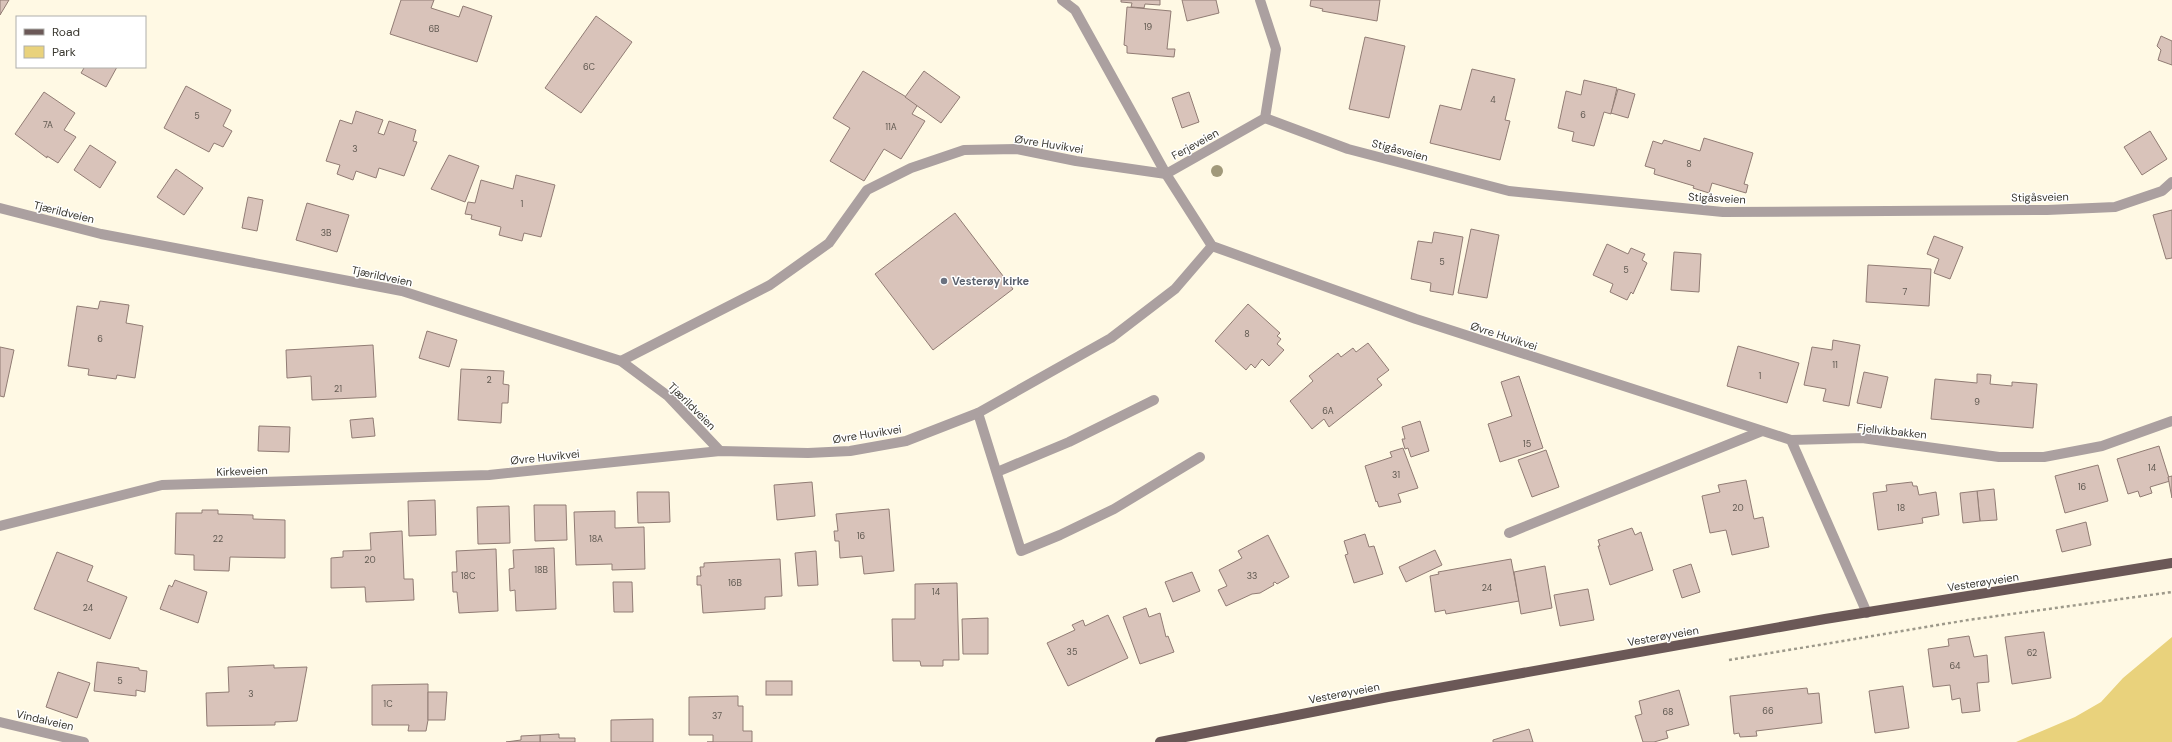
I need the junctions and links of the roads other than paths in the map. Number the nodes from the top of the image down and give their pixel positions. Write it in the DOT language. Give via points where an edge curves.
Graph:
graph roads {
  1 [pos="1062,0"];
  2 [pos="1260,0"];
  3 [pos="1265,118"];
  4 [pos="1166,174"];
  5 [pos="2172,182"];
  6 [pos="0,208"];
  7 [pos="1212,246"];
  8 [pos="621,361"];
  9 [pos="1154,400"];
  10 [pos="978,413"];
  11 [pos="2172,421"];
  12 [pos="1762,431"];
  13 [pos="1792,440"];
  14 [pos="720,451"];
  15 [pos="1200,457"];
  16 [pos="997,472"];
  17 [pos="489,475"];
  18 [pos="0,526"];
  19 [pos="1509,533"];
  20 [pos="2172,563"];
  21 [pos="1867,613"];
  22 [pos="0,722"];
  23 [pos="84,742"];
  24 [pos="1160,742"];
  1 -- 4 [label="street, Ferjeveien" via="1075,10"];
  2 -- 3 [label="street" via="1276,48"];
  3 -- 4 [label="street, Ferjeveien"];
  3 -- 5 [label="street, Stigåsveien" via="1348,149 1509,191 1723,212 2039,210 2115,207 2162,191"];
  4 -- 7 [label="street"];
  4 -- 8 [label="street, Øvre Huvikvei" via="1016,149 964,150 911,168 867,190 830,242 770,285"];
  6 -- 8 [label="street, Tjærildveien" via="101,234 402,291"];
  7 -- 10 [label="street, Øvre Huvikvei" via="1175,289 1111,338"];
  7 -- 12 [label="street, Øvre Huvikvei" via="1416,319"];
  8 -- 14 [label="street, Tjærildveien" via="668,396"];
  9 -- 16 [label="street" via="1069,442"];
  10 -- 14 [label="street, Øvre Huvikvei" via="906,441 850,451"];
  10 -- 16 [label="street"];
  11 -- 13 [label="street, Fjellvikbakken" via="2102,446 2044,458 1999,456 1862,438"];
  12 -- 13 [label="street, Øvre Huvikvei"];
  12 -- 19 [label="street"];
  13 -- 21 [label="street"];
  14 -- 17 [label="street, Øvre Huvikvei"];
  15 -- 16 [label="street" via="1114,509 1021,551"];
  17 -- 18 [label="street, Kirkeveien" via="162,485"];
  20 -- 21 [label="main road, Vesterøyveien"];
  21 -- 24 [label="main road, Vesterøyveien" via="1388,697"];
  22 -- 23 [label="street, Vindalveien"];
}
